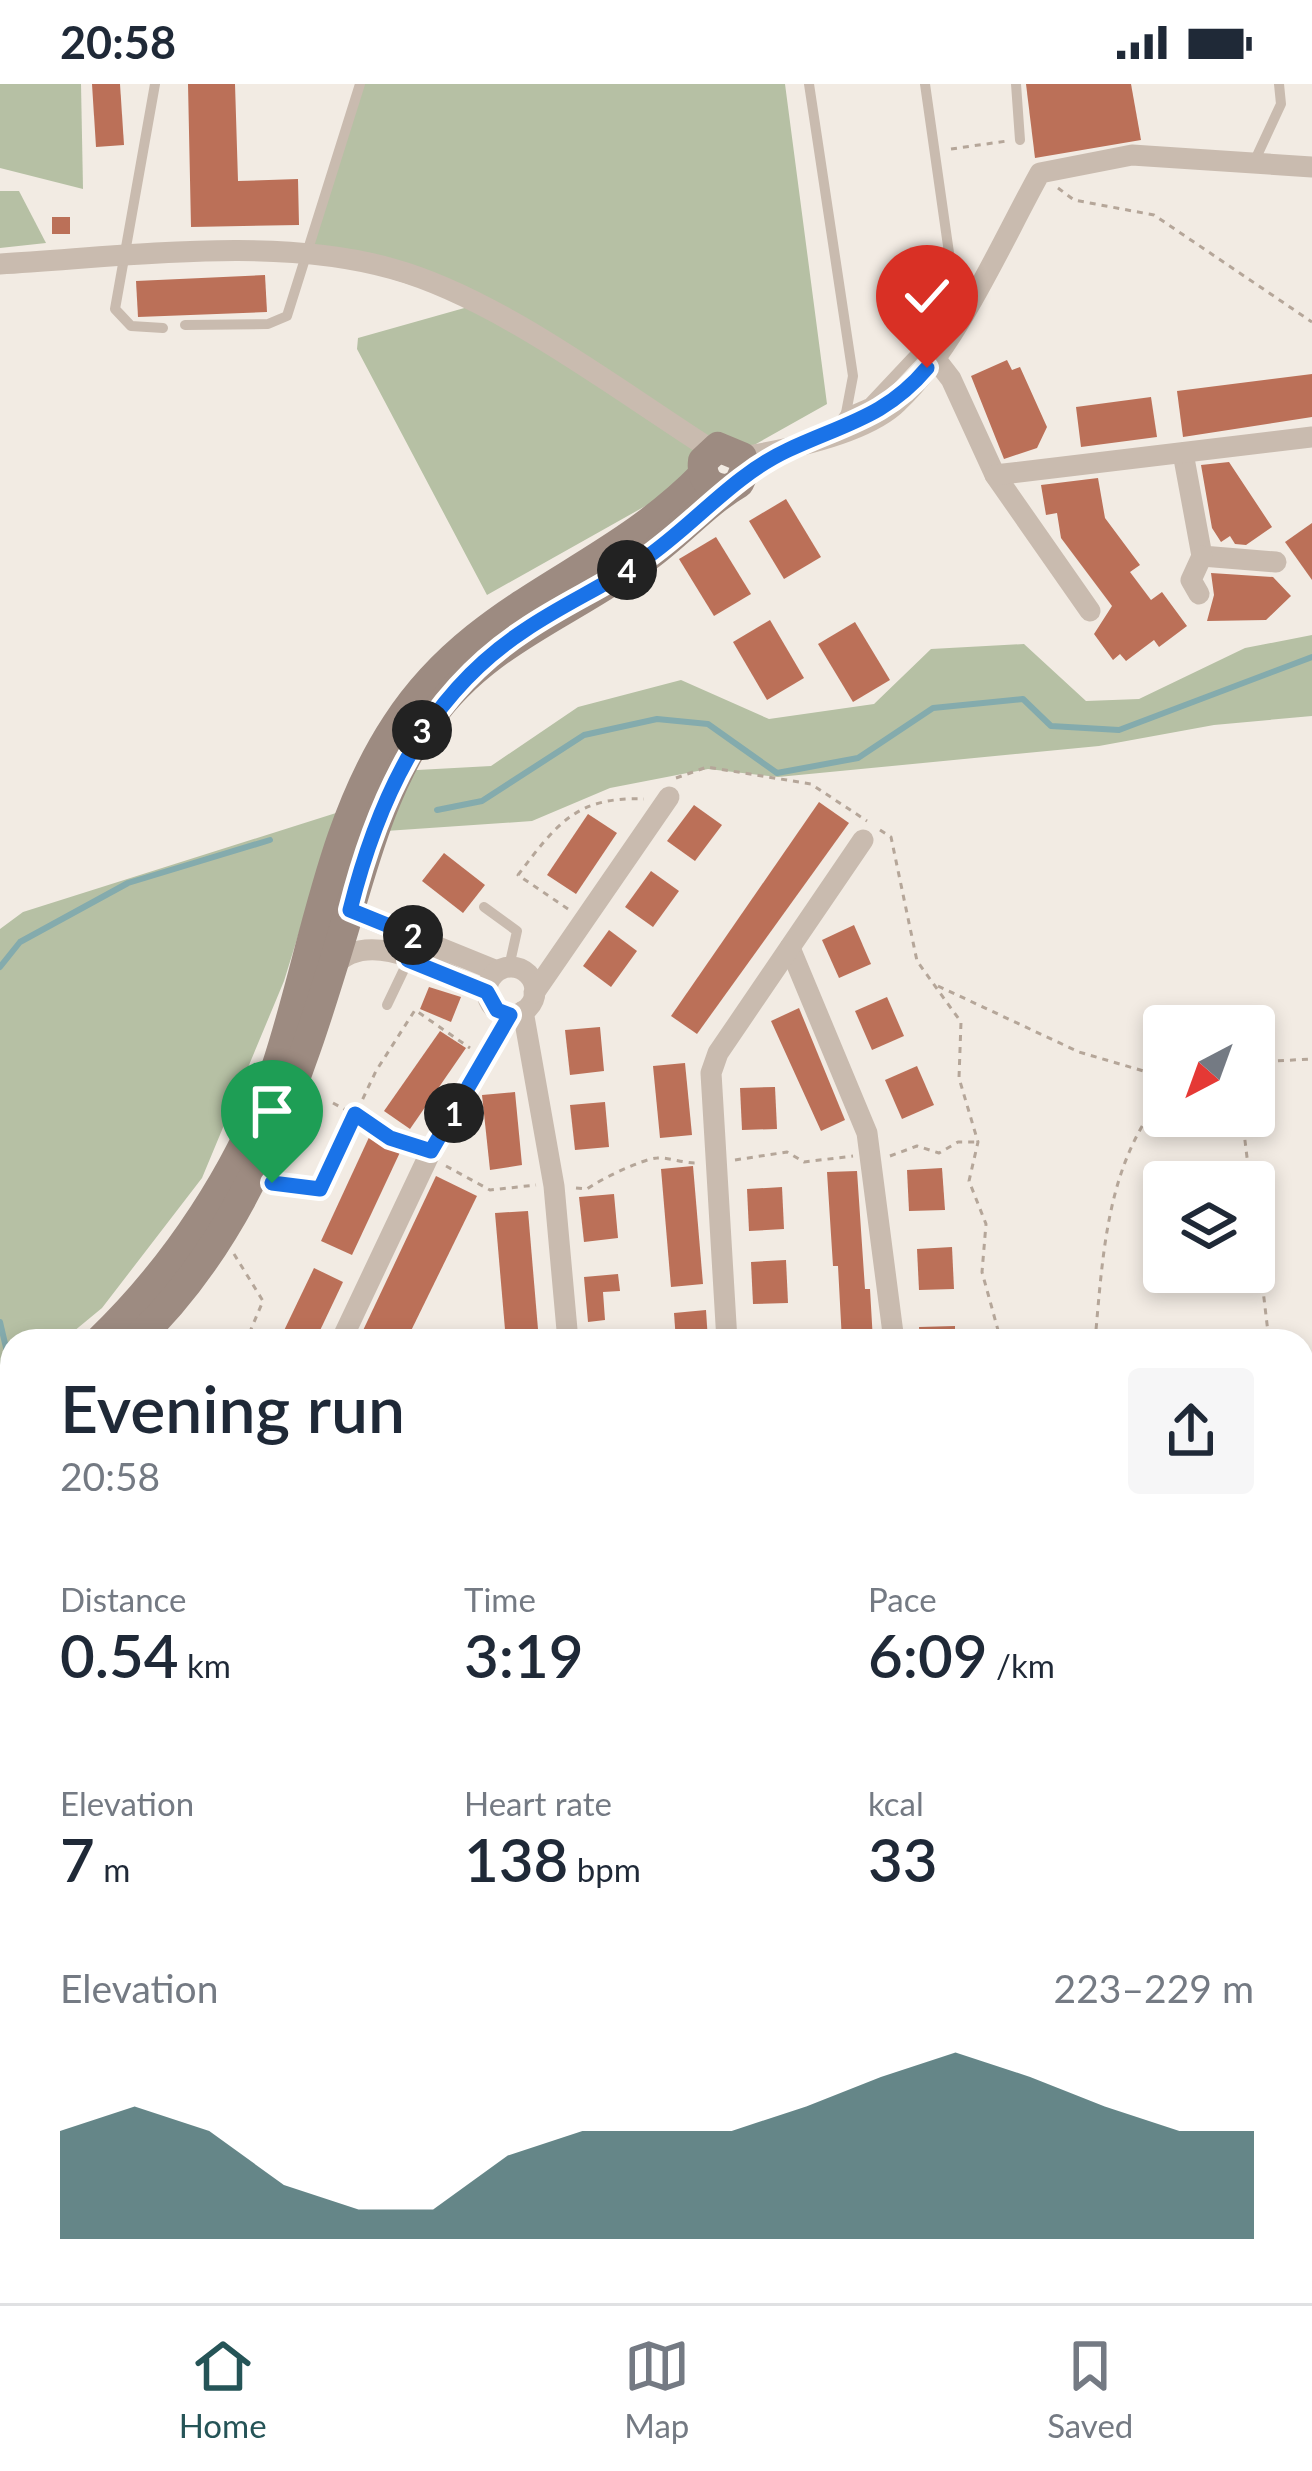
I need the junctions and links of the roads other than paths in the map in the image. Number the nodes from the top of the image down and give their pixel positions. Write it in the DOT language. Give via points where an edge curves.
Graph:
graph roads {
  1 [pos="155,84"];
  2 [pos="360,84"];
  3 [pos="809,84"];
  4 [pos="926,84"];
  5 [pos="1016,84"];
  6 [pos="1279,84"];
  7 [pos="1020,140"];
  8 [pos="1255,160"];
  9 [pos="1312,167"];
  10 [pos="306,252"];
  11 [pos="128,257"];
  12 [pos="0,264"];
  13 [pos="185,325"];
  14 [pos="163,328"];
  15 [pos="934,357"];
  16 [pos="903,381"];
  17 [pos="846,413"];
  18 [pos="831,435"];
  19 [pos="1312,437"];
  20 [pos="1183,452"];
  21 [pos="724,471"];
  22 [pos="995,475"];
  23 [pos="1202,556"];
  24 [pos="1276,562"];
  25 [pos="1199,594"];
  26 [pos="1090,611"];
  27 [pos="665,788"];
  28 [pos="863,840"];
  29 [pos="337,906"];
  30 [pos="484,907"];
  31 [pos="419,938"];
  32 [pos="790,948"];
  33 [pos="566,950"];
  34 [pos="408,960"];
  35 [pos="333,967"];
  36 [pos="510,970"];
  37 [pos="487,992"];
  38 [pos="387,1005"];
  39 [pos="522,1006"];
  40 [pos="143,1329"];
  41 [pos="145,1329"];
  42 [pos="347,1329"];
  43 [pos="567,1329"];
  44 [pos="727,1329"];
  45 [pos="892,1329"];
  1 -- 11 [label="lane"];
  2 -- 10 [label="lane"];
  3 -- 17 [label="lane" via="853,376"];
  4 -- 16 [label="lane" via="953,288"];
  5 -- 7 [label="lane"];
  6 -- 8 [label="lane" via="1281,104"];
  8 -- 9 [label="street"];
  8 -- 15 [label="street" via="1132,155 1040,173"];
  10 -- 11 [label="street"];
  10 -- 13 [label="lane" via="280,322"];
  10 -- 21 [label="street" via="394,268 456,296 544,344"];
  11 -- 12 [label="street"];
  11 -- 14 [label="lane" via="116,309 131,326"];
  15 -- 16 [label="street"];
  15 -- 22 [label="street"];
  16 -- 17 [label="lane"];
  16 -- 18 [label="street" via="870,418"];
  17 -- 18 [label="lane"];
  18 -- 21 [label="street"];
  19 -- 20 [label="street"];
  20 -- 22 [label="street"];
  20 -- 23 [label="street"];
  21 -- 29 [label="street" via="645,559 524,630 452,692 415,742"];
  22 -- 26 [label="street"];
  23 -- 24 [label="street"];
  23 -- 25 [label="street" via="1191,580"];
  27 -- 33 [label="street"];
  28 -- 32 [label="street"];
  29 -- 31 [label="street"];
  29 -- 35 [label="street"];
  29 -- 40 [label="street" via="234,1163"];
  30 -- 36 [label="lane" via="517,932"];
  31 -- 34 [label="lane"];
  31 -- 36 [label="street"];
  32 -- 44 [label="street" via="711,1073"];
  32 -- 45 [label="street" via="867,1133"];
  33 -- 36 [label="street"];
  33 -- 39 [label="street"];
  34 -- 35 [label="street" via="356,948"];
  34 -- 37 [label="street"];
  34 -- 38 [label="lane"];
  35 -- 41 [label="street" via="298,1080 256,1175 188,1280"];
  36 -- 37 [label="street"];
  36 -- 39 [label="street"];
  37 -- 39 [label="street" via="497,1010"];
  39 -- 42 [label="street" via="431,1151"];
  39 -- 43 [label="street" via="554,1186"];
}
